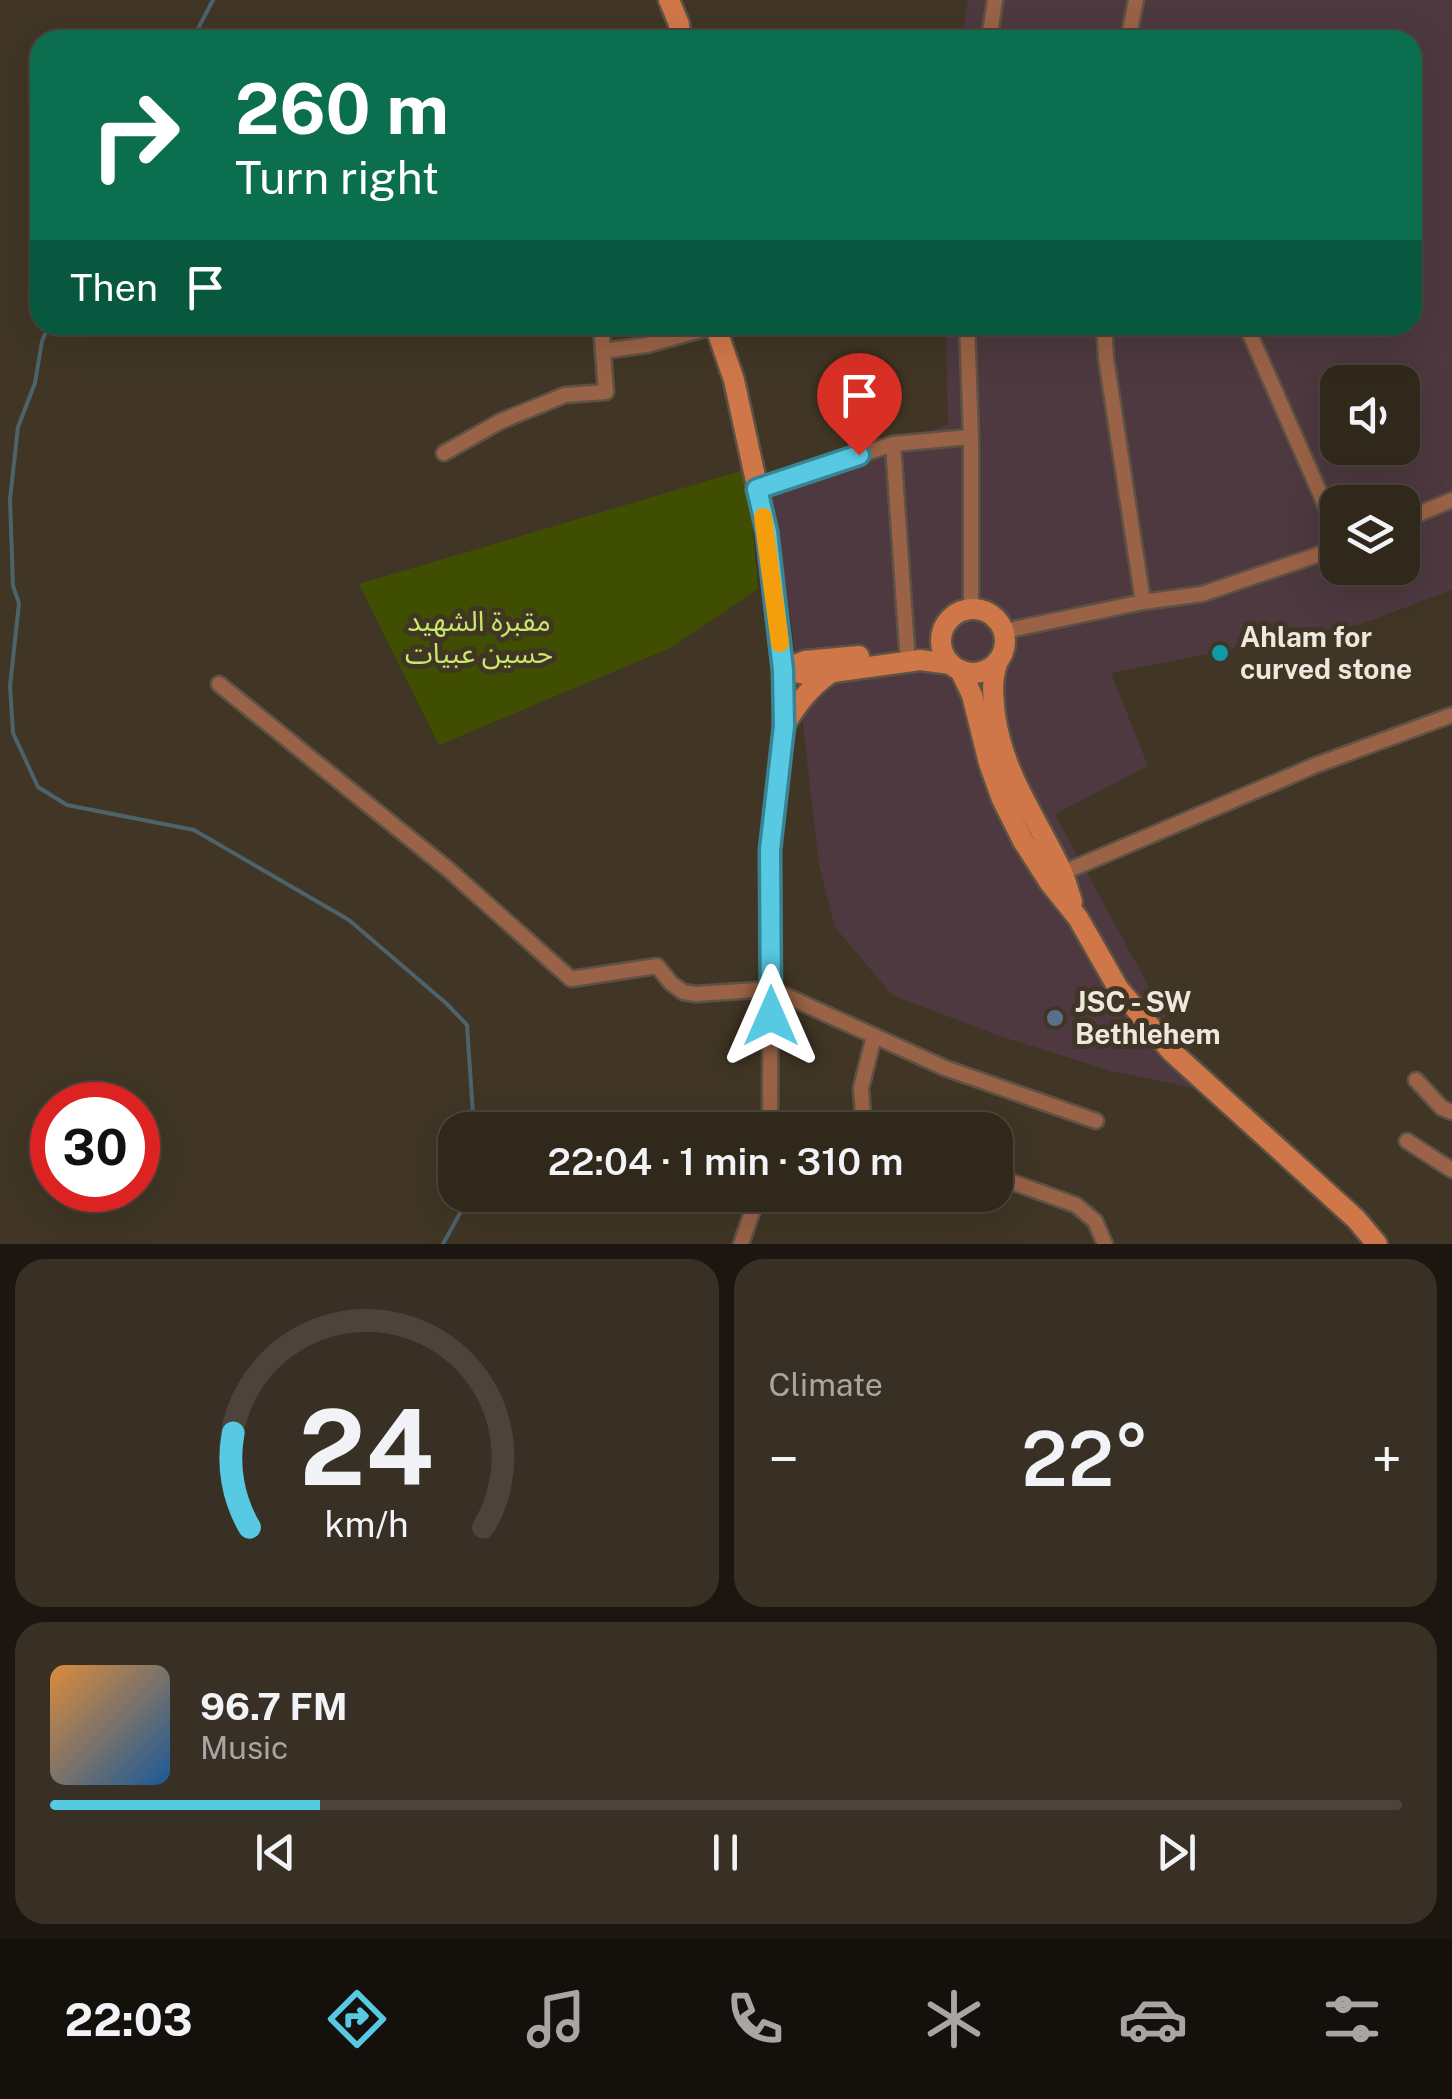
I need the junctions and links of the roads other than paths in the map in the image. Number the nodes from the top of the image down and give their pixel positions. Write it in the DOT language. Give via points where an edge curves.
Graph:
graph roads {
  1 [pos="669,0"];
  2 [pos="994,0"];
  3 [pos="1136,0"];
  4 [pos="679,30"];
  5 [pos="990,30"];
  6 [pos="1130,30"];
  7 [pos="602,335"];
  8 [pos="681,335"];
  9 [pos="718,335"];
  10 [pos="967,335"];
  11 [pos="1105,335"];
  12 [pos="1250,335"];
  13 [pos="603,351"];
  14 [pos="971,437"];
  15 [pos="893,444"];
  16 [pos="444,453"];
  17 [pos="757,489"];
  18 [pos="1320,493"];
  19 [pos="1452,500"];
  20 [pos="1420,513"];
  21 [pos="1320,554"];
  22 [pos="1143,602"];
  23 [pos="971,609"];
  24 [pos="1004,632"];
  25 [pos="942,635"];
  26 [pos="907,649"];
  27 [pos="998,662"];
  28 [pos="956,667"];
  29 [pos="783,670"];
  30 [pos="830,673"];
  31 [pos="219,684"];
  32 [pos="1452,716"];
  33 [pos="784,726"];
  34 [pos="1062,874"];
  35 [pos="1078,918"];
  36 [pos="771,989"];
  37 [pos="874,1036"];
  38 [pos="1416,1080"];
  39 [pos="770,1112"];
  40 [pos="864,1112"];
  41 [pos="1452,1112"];
  42 [pos="1096,1121"];
  43 [pos="1407,1141"];
  44 [pos="1452,1170"];
  45 [pos="1013,1182"];
  46 [pos="753,1212"];
  47 [pos="745,1243"];
  48 [pos="1106,1244"];
  49 [pos="1377,1244"];
  1 -- 4 [label="street"];
  2 -- 5 [label="street"];
  3 -- 6 [label="street"];
  7 -- 13 [label="street"];
  8 -- 13 [label="street"];
  9 -- 17 [label="street"];
  10 -- 14 [label="street"];
  11 -- 22 [label="street"];
  12 -- 18 [label="street"];
  13 -- 16 [label="street" via="606,392 565,396 502,420"];
  14 -- 15 [label="street"];
  14 -- 23 [label="street"];
  15 -- 17 [label="street"];
  15 -- 26 [label="street"];
  17 -- 29 [label="street"];
  19 -- 20 [label="street"];
  21 -- 22 [label="street" via="1202,594"];
  22 -- 24 [label="street"];
  23 -- 24 [label="street" via="991,615"];
  23 -- 25 [label="street" via="952,617"];
  24 -- 27 [label="street"];
  25 -- 26 [label="street"];
  25 -- 28 [label="street" via="945,656"];
  26 -- 29 [label="street" via="805,661"];
  27 -- 28 [label="street" via="980,672"];
  27 -- 34 [label="street" via="994,702 1003,748"];
  28 -- 30 [label="street" via="920,660"];
  28 -- 35 [label="street" via="972,695 1002,799"];
  29 -- 30 [label="street"];
  29 -- 33 [label="street"];
  30 -- 33 [label="street" via="798,702"];
  31 -- 36 [label="street" via="449,870 571,980 657,966 683,992"];
  32 -- 34 [label="street" via="1316,764"];
  33 -- 36 [label="street" via="770,850"];
  34 -- 35 [label="street"];
  35 -- 49 [label="street" via="1118,988 1171,1051"];
  36 -- 37 [label="street"];
  36 -- 39 [label="street"];
  37 -- 40 [label="street" via="861,1088"];
  37 -- 42 [label="street"];
  38 -- 41 [label="street"];
  43 -- 44 [label="street"];
  45 -- 48 [label="street" via="1076,1205 1095,1220"];
  46 -- 47 [label="street"];
}
